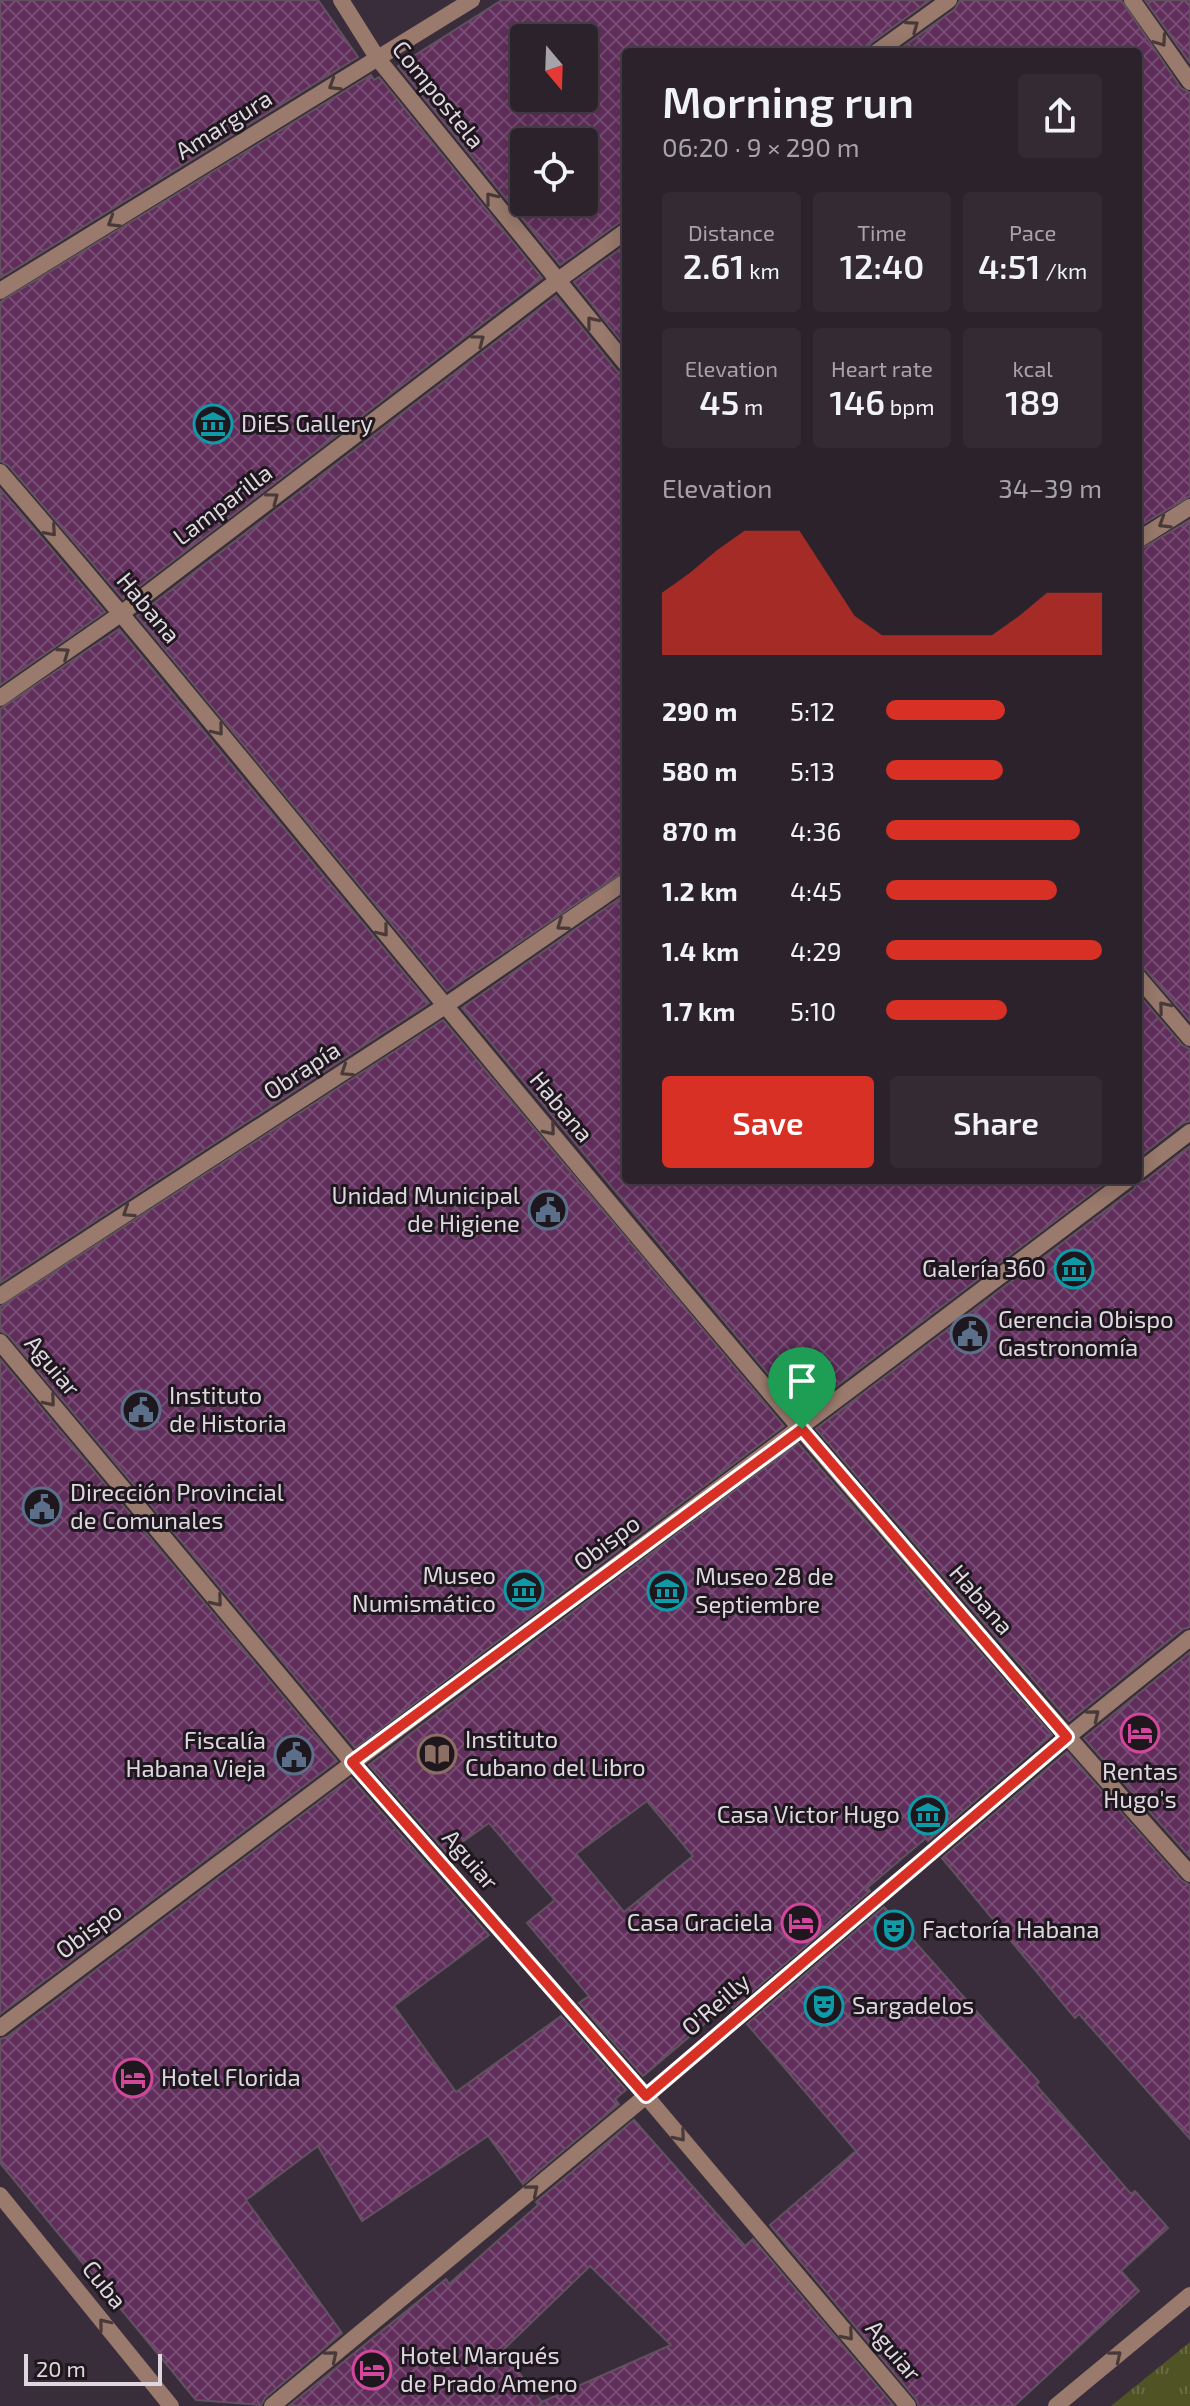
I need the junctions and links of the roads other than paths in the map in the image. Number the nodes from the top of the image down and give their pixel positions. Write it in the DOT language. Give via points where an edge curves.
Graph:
graph roads {
  1 [pos="341,0"];
  2 [pos="472,0"];
  3 [pos="949,0"];
  4 [pos="1132,0"];
  5 [pos="883,48"];
  6 [pos="378,59"];
  7 [pos="1190,82"];
  8 [pos="622,234"];
  9 [pos="557,281"];
  10 [pos="0,291"];
  11 [pos="622,359"];
  12 [pos="0,472"];
  13 [pos="1190,507"];
  14 [pos="1142,537"];
  15 [pos="122,613"];
  16 [pos="0,698"];
  17 [pos="622,884"];
  18 [pos="1142,982"];
  19 [pos="445,1006"];
  20 [pos="1190,1038"];
  21 [pos="1190,1132"];
  22 [pos="1142,1169"];
  23 [pos="1122,1184"];
  24 [pos="0,1296"];
  25 [pos="0,1342"];
  26 [pos="802,1429"];
  27 [pos="1190,1638"];
  28 [pos="1067,1737"];
  29 [pos="352,1762"];
  30 [pos="1190,1874"];
  31 [pos="0,2028"];
  32 [pos="646,2096"];
  33 [pos="0,2195"];
  34 [pos="1190,2295"];
  35 [pos="171,2406"];
  36 [pos="272,2406"];
  37 [pos="908,2406"];
  38 [pos="1056,2406"];
  1 -- 6 [label="street, Compostela"];
  2 -- 6 [label="street, Amargura"];
  5 -- 3 [label="street, one-way"];
  4 -- 7 [label="street, one-way"];
  9 -- 6 [label="street, Compostela, one-way"];
  6 -- 10 [label="street, Amargura, one-way"];
  8 -- 9 [label="street, Lamparilla"];
  11 -- 9 [label="street, Compostela, one-way"];
  15 -- 9 [label="street, Lamparilla, one-way"];
  12 -- 15 [label="street, Habana, one-way"];
  13 -- 14 [label="street, one-way"];
  16 -- 15 [label="street, Lamparilla, one-way"];
  15 -- 19 [label="street, Habana, one-way"];
  17 -- 19 [label="street, Obrapía, one-way"];
  20 -- 18 [label="street, one-way"];
  19 -- 24 [label="street, Obrapía, one-way"];
  19 -- 26 [label="street, Habana, one-way"];
  21 -- 22 [label="street"];
  23 -- 26 [label="street, Obispo"];
  25 -- 29 [label="street, Aguiar, one-way"];
  26 -- 28 [label="street, Habana"];
  26 -- 29 [label="street, Obispo"];
  28 -- 27 [label="street, O'Reilly, one-way"];
  28 -- 30 [label="street, Habana"];
  28 -- 32 [label="street, O'Reilly"];
  29 -- 31 [label="street, Obispo"];
  29 -- 32 [label="street, Aguiar"];
  36 -- 32 [label="street, O'Reilly, one-way"];
  32 -- 37 [label="street, Aguiar, one-way"];
  35 -- 33 [label="street, Cuba, one-way"];
  38 -- 34 [label="street, one-way"];
}
